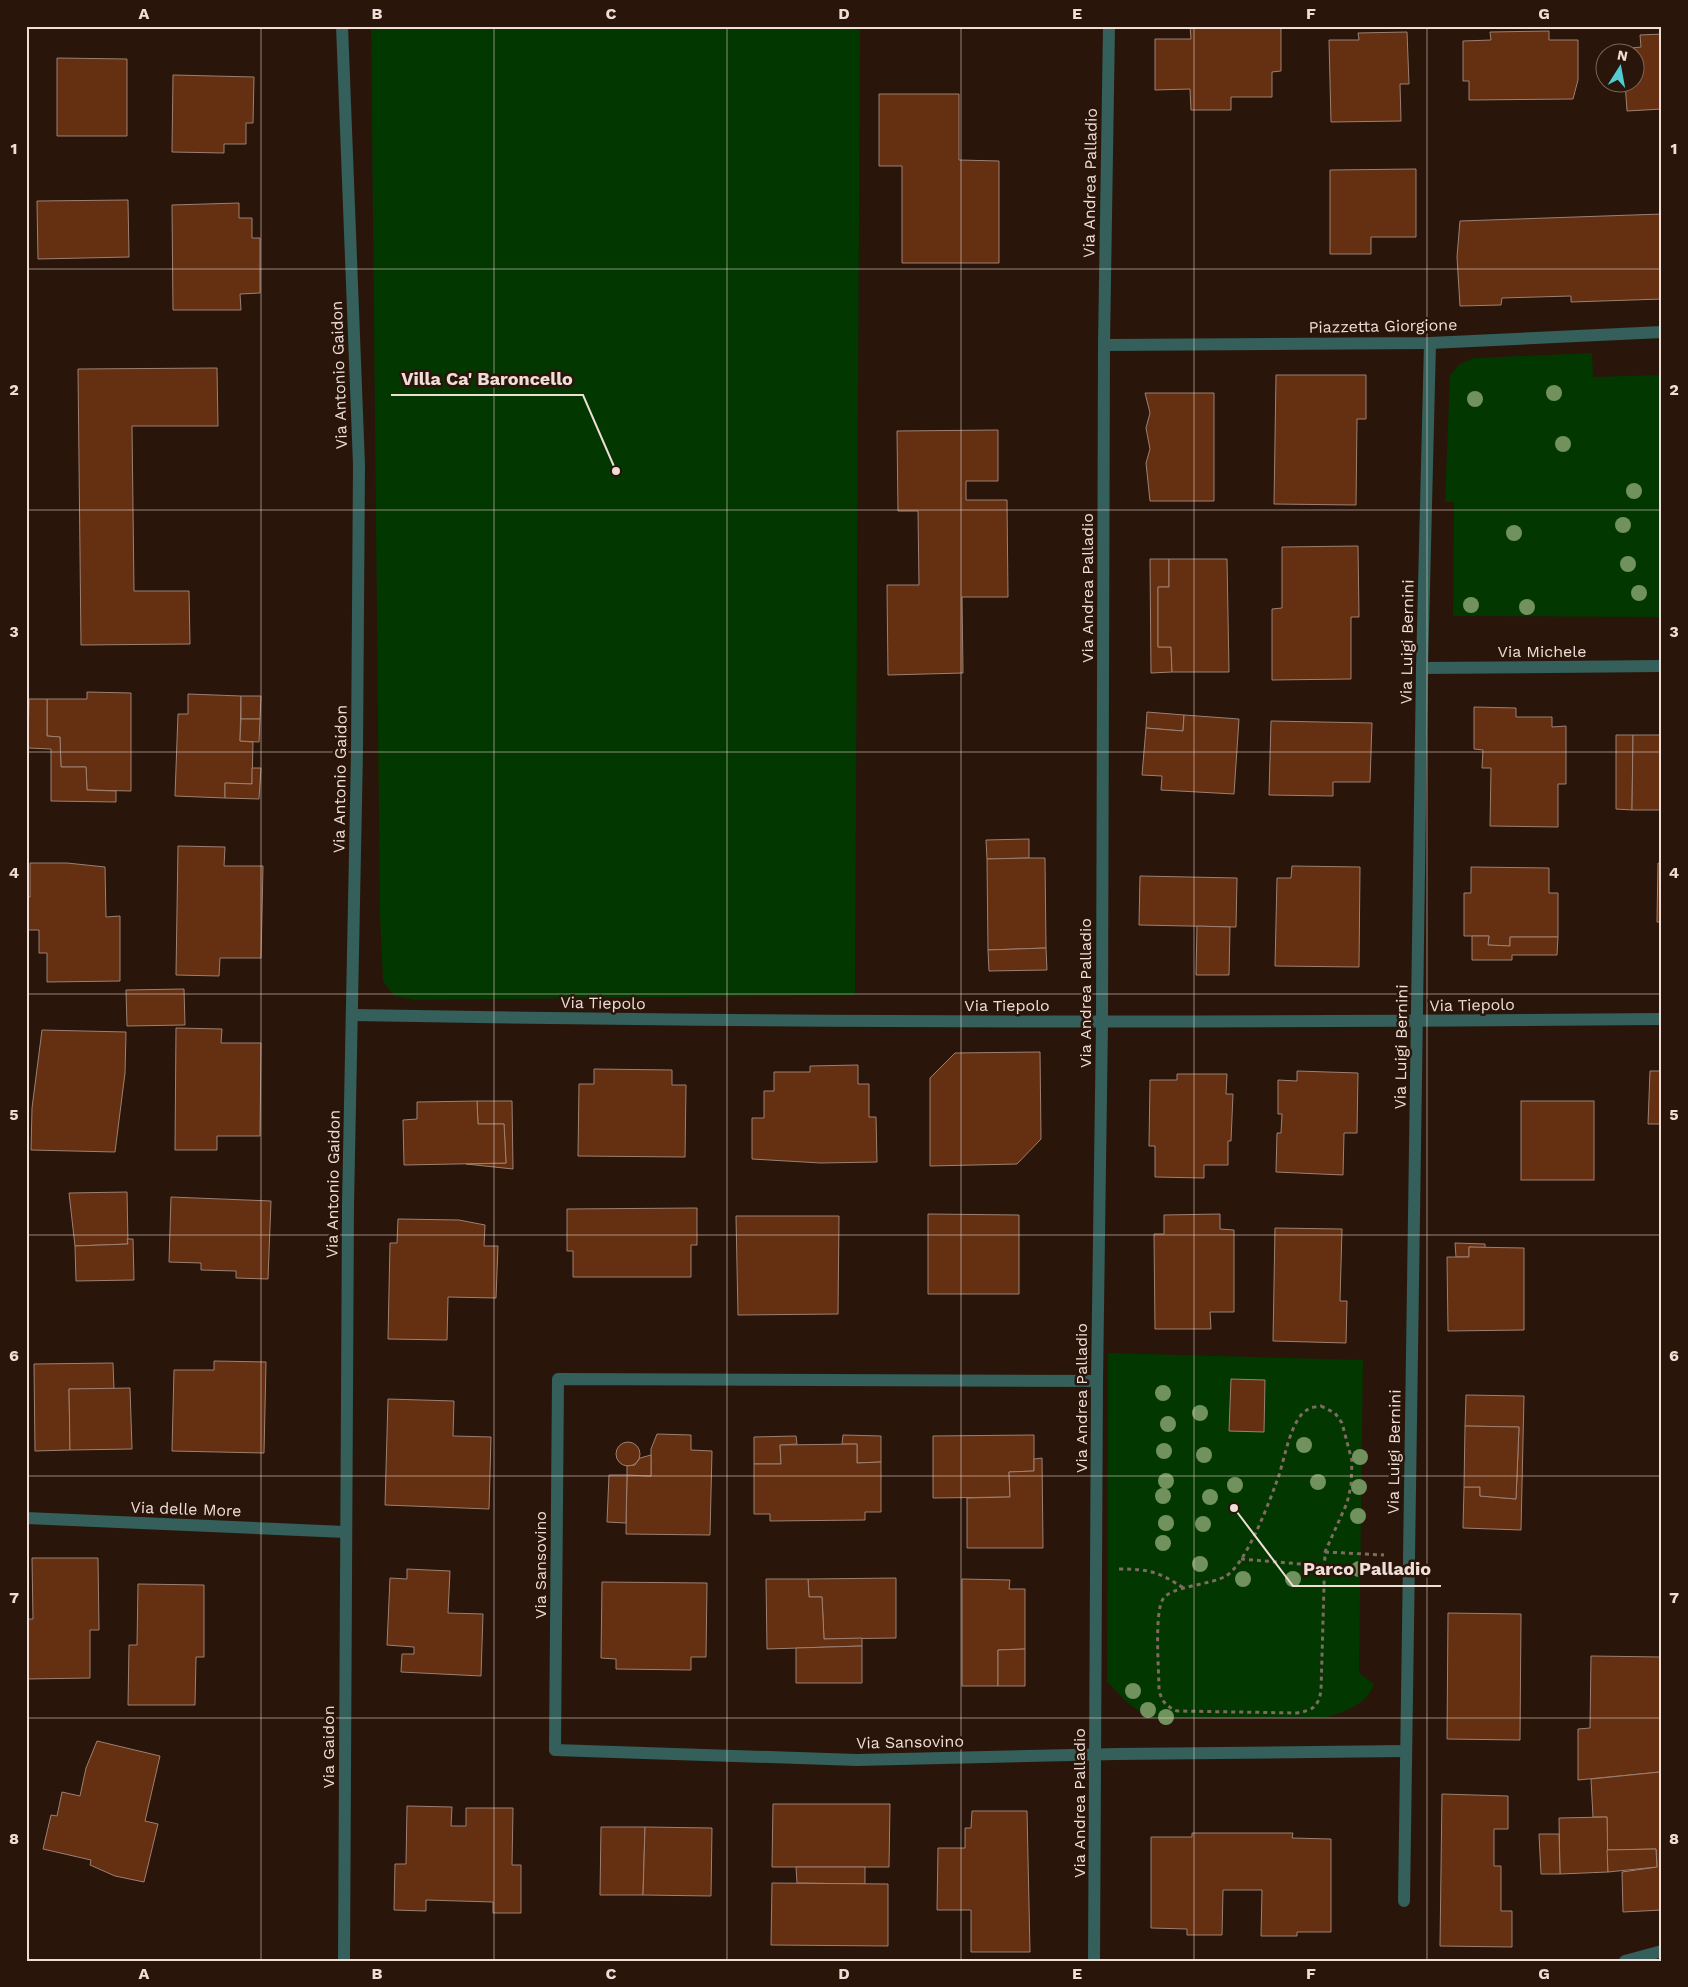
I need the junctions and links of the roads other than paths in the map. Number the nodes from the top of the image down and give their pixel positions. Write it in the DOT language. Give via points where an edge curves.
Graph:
graph roads {
  1 [pos="342,26"];
  2 [pos="1109,26"];
  3 [pos="1662,332"];
  4 [pos="1430,343"];
  5 [pos="1104,346"];
  6 [pos="1662,666"];
  7 [pos="1422,668"];
  8 [pos="353,1015"];
  9 [pos="1662,1019"];
  10 [pos="1102,1022"];
  11 [pos="1418,1022"];
  12 [pos="1097,1382"];
  13 [pos="26,1518"];
  14 [pos="345,1532"];
  15 [pos="1405,1751"];
  16 [pos="1096,1754"];
  17 [pos="1404,1901"];
  18 [pos="1662,1951"];
  19 [pos="344,1961"];
  20 [pos="1094,1961"];
  21 [pos="1625,1961"];
  1 -- 8 [label="street, Via Antonio Gaidon" via="359,465"];
  2 -- 5 [label="street, Via Andrea Palladio"];
  3 -- 4 [label="street, Piazzetta Giorgione"];
  4 -- 5 [label="street, Piazzetta Giorgione"];
  4 -- 7 [label="street, Via Luigi Bernini"];
  5 -- 10 [label="street, Via Andrea Palladio"];
  6 -- 7 [label="street, Via Michele"];
  7 -- 11 [label="street, Via Luigi Bernini"];
  8 -- 10 [label="street, Via Tiepolo"];
  8 -- 14 [label="street, Via Antonio Gaidon"];
  9 -- 11 [label="street, Via Tiepolo"];
  10 -- 11 [label="street, Via Tiepolo"];
  10 -- 12 [label="street, Via Andrea Palladio"];
  11 -- 15 [label="street, Via Luigi Bernini"];
  12 -- 16 [label="street, Via Andrea Palladio"];
  12 -- 16 [label="street, Via Sansovino" via="558,1378 555,1740 555,1750 856,1760"];
  13 -- 14 [label="street, Via delle More"];
  14 -- 19 [label="street, Via Gaidon"];
  15 -- 16 [label="street"];
  15 -- 17 [label="street, Via Luigi Bernini"];
  16 -- 20 [label="street, Via Andrea Palladio"];
  18 -- 21 [label="street"];
}
